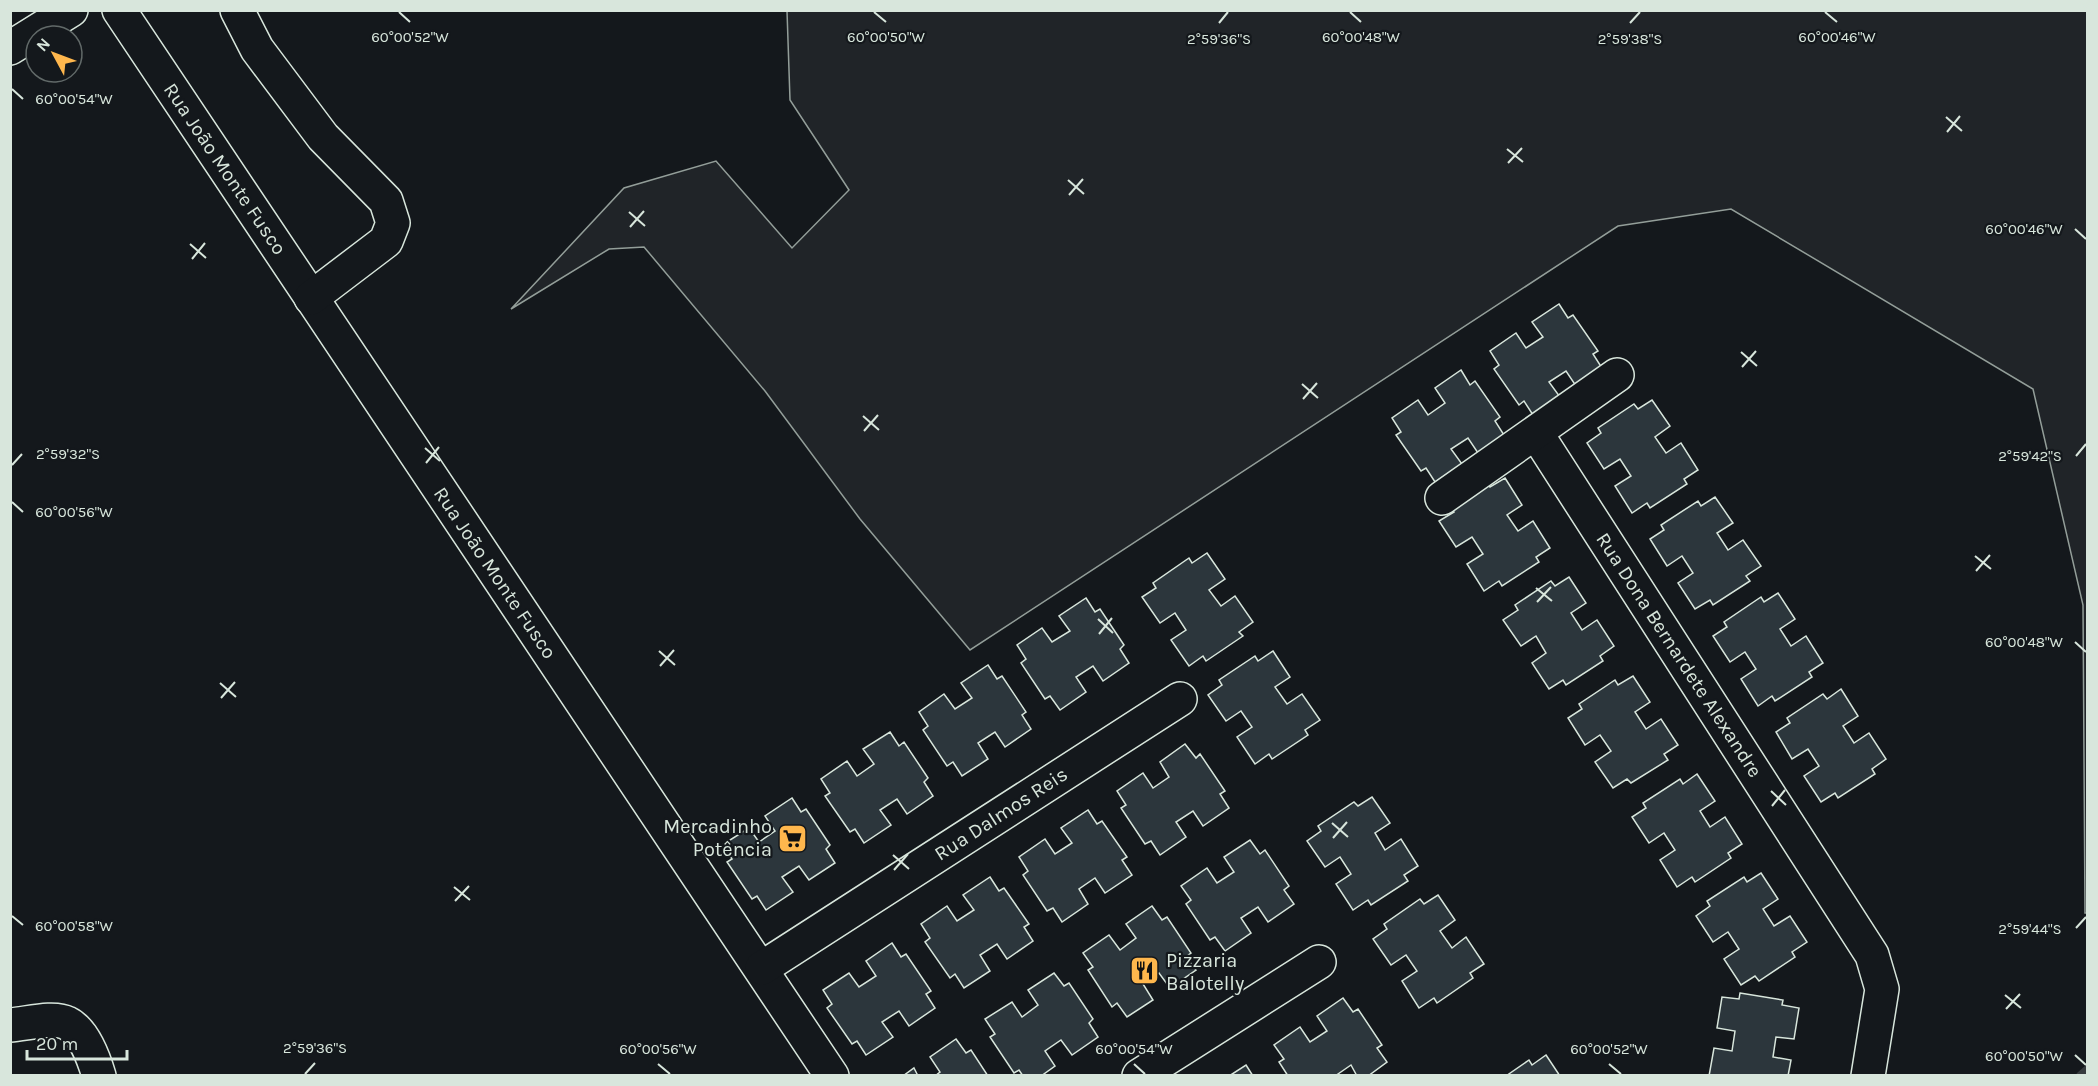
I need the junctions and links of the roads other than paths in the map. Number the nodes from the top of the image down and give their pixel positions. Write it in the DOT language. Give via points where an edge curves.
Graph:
graph roads {
  1 [pos="71,10"];
  2 [pos="119,10"];
  3 [pos="237,10"];
  4 [pos="10,48"];
  5 [pos="311,298"];
  6 [pos="1617,375"];
  7 [pos="1536,433"];
  8 [pos="1442,498"];
  9 [pos="1180,699"];
  10 [pos="1319,962"];
  11 [pos="762,968"];
  12 [pos="10,1025"];
  13 [pos="99,1076"];
  14 [pos="832,1076"];
  15 [pos="1139,1076"];
  16 [pos="1868,1076"];
  1 -- 4 [label="street"];
  2 -- 5 [label="street, Rua João Monte Fusco"];
  3 -- 5 [label="street" via="257,49 323,137 386,201 393,223 386,241"];
  5 -- 11 [label="street, Rua João Monte Fusco"];
  6 -- 7 [label="street"];
  7 -- 8 [label="street"];
  7 -- 16 [label="street, Rua Dona Bernardete Alexandre" via="1872,955 1882,989"];
  9 -- 11 [label="street, Rua Dalmos Reis"];
  10 -- 15 [label="street"];
  11 -- 14 [label="street, Rua João Monte Fusco"];
  12 -- 13 [label="street" via="67,1023 94,1059"];
}
